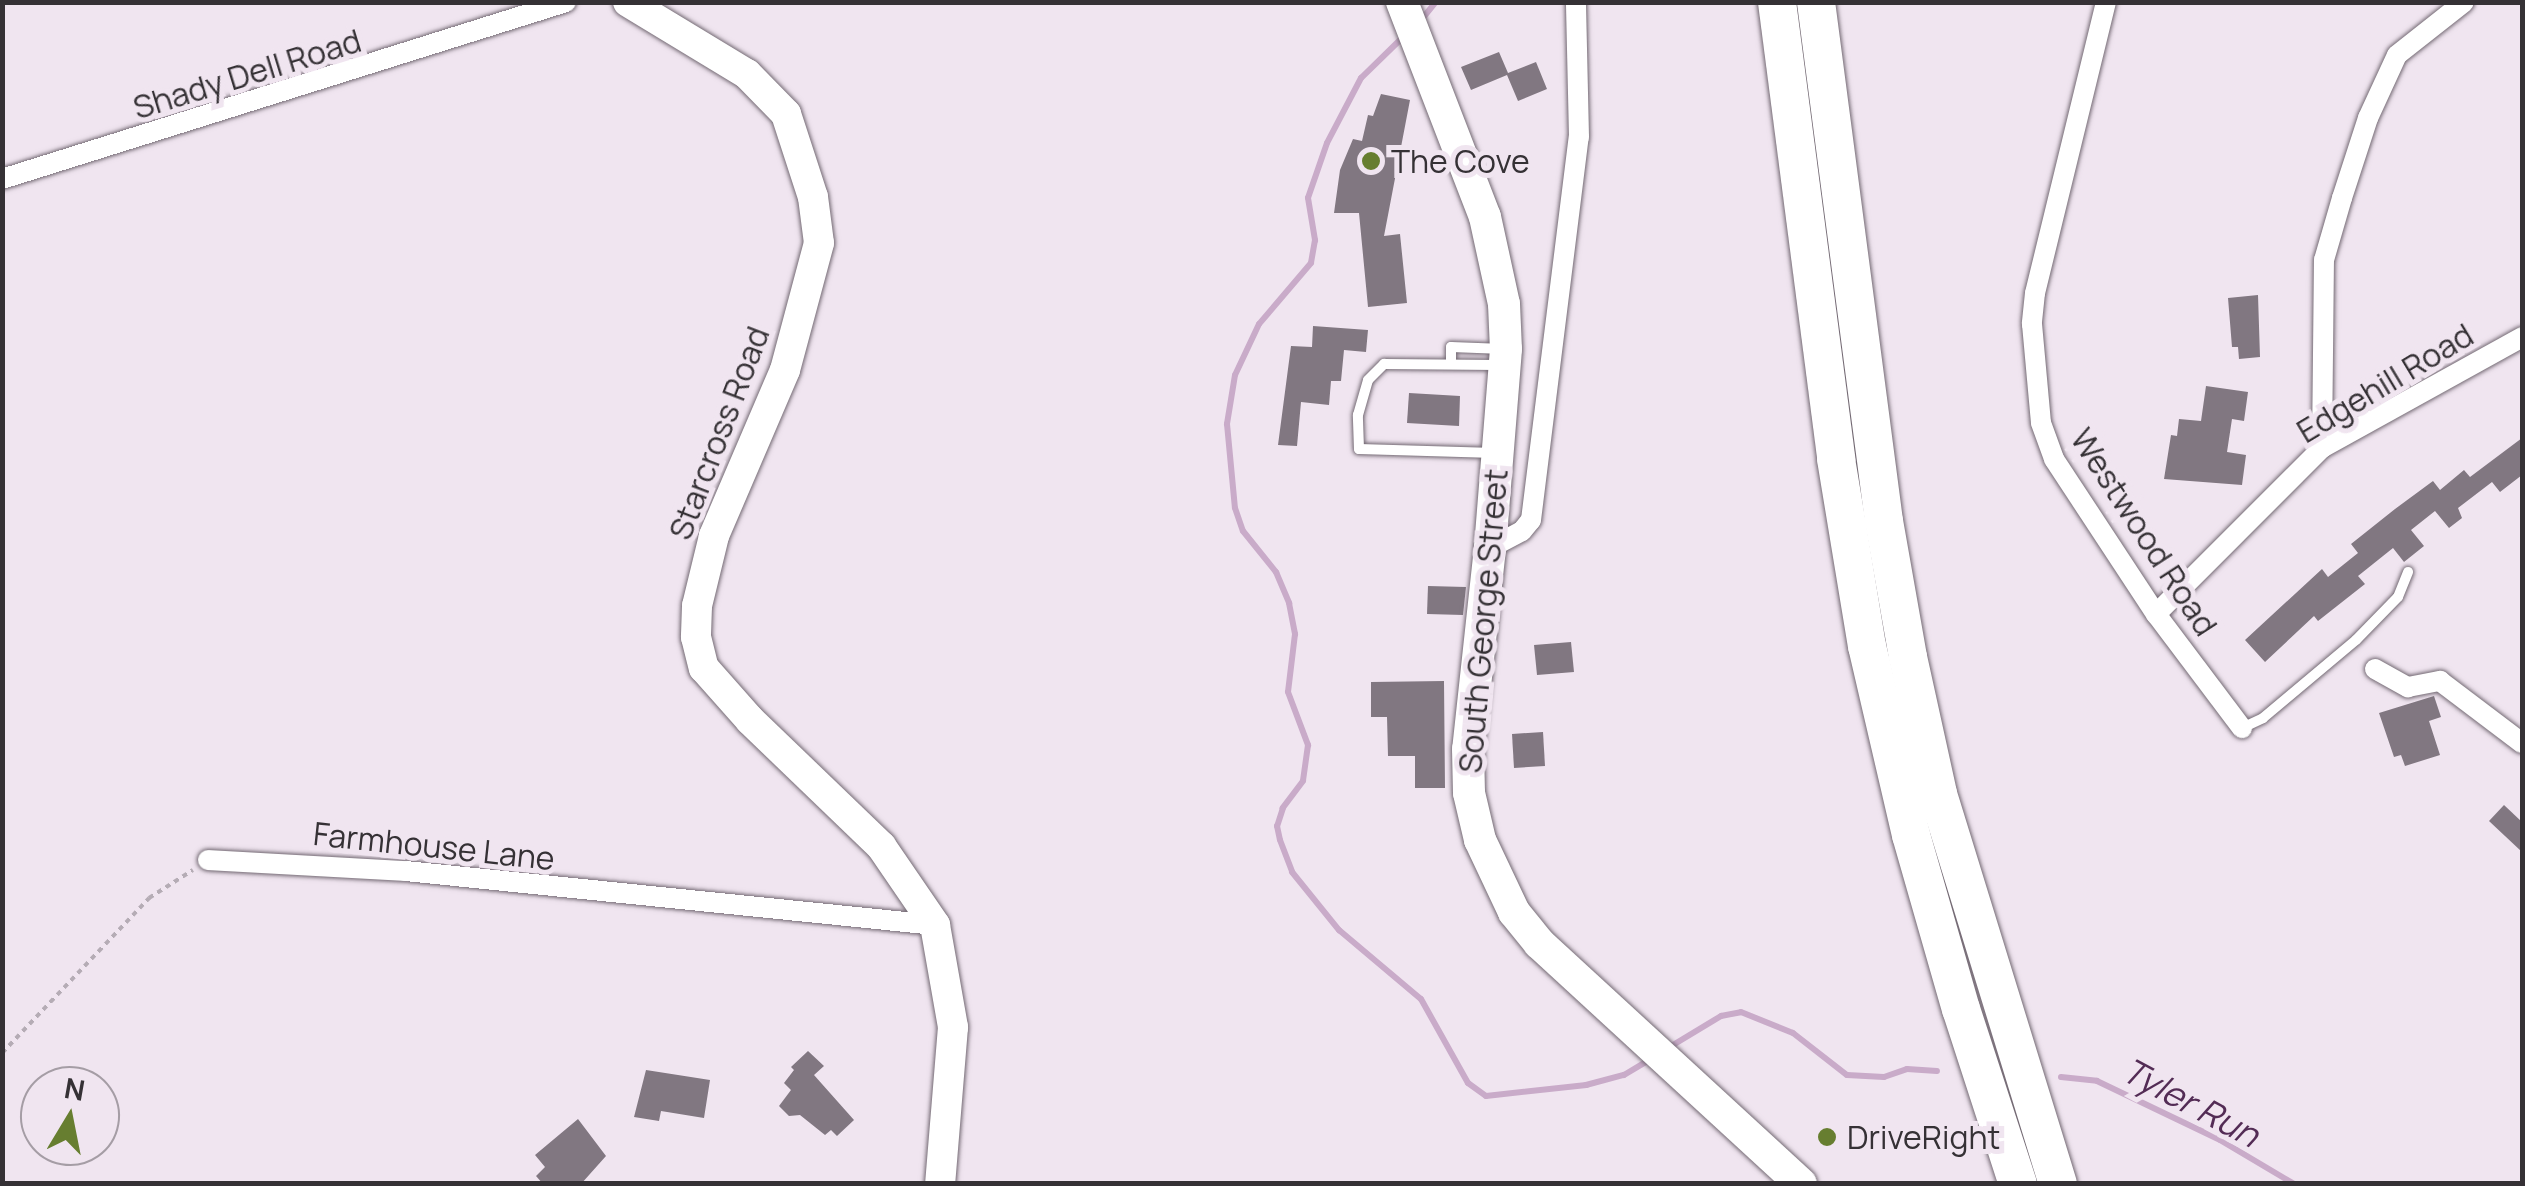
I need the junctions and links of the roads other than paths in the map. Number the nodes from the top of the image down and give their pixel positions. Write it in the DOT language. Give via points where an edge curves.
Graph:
graph roads {
  1 [pos="566,2"];
  2 [pos="628,2"];
  3 [pos="1576,2"];
  4 [pos="1777,2"];
  5 [pos="1816,2"];
  6 [pos="2106,2"];
  7 [pos="2464,2"];
  8 [pos="1404,6"];
  9 [pos="2,179"];
  10 [pos="2522,337"];
  11 [pos="1505,357"];
  12 [pos="1451,363"];
  13 [pos="2322,448"];
  14 [pos="1498,453"];
  15 [pos="1490,548"];
  16 [pos="2408,572"];
  17 [pos="2156,614"];
  18 [pos="2375,669"];
  19 [pos="2242,728"];
  20 [pos="2522,743"];
  21 [pos="208,860"];
  22 [pos="934,925"];
  23 [pos="940,1184"];
  24 [pos="1802,1184"];
  25 [pos="2018,1184"];
  26 [pos="2058,1184"];
  1 -- 9 [label="street, Shady Dell Road"];
  2 -- 22 [label="street, Starcross Road" via="747,74 786,114 813,197 819,243 785,370 714,536 697,606 704,668 882,846"];
  3 -- 15 [label="street" via="1580,137 1531,520"];
  4 -- 25 [label="highway" via="1867,646 1911,834"];
  5 -- 26 [label="highway" via="1908,658 1938,794"];
  6 -- 17 [label="street, Westwood Road" via="2032,324 2041,422 2054,460"];
  7 -- 13 [label="street" via="2396,55 2342,198 2324,260"];
  8 -- 11 [label="main road, South George Street" via="1485,217 1504,304"];
  10 -- 13 [label="street, Edgehill Road"];
  11 -- 12 [label="lane"];
  11 -- 12 [label="lane" via="1451,347"];
  11 -- 14 [label="main road, South George Street"];
  12 -- 14 [label="lane" via="1384,364 1368,380 1358,415 1359,449"];
  13 -- 17 [label="street, Edgehill Road"];
  14 -- 15 [label="main road, South George Street"];
  15 -- 24 [label="main road, South George Street" via="1468,749 1469,792 1497,881 1526,927"];
  16 -- 19 [label="lane" via="2398,598 2356,640"];
  17 -- 19 [label="street, Westwood Road"];
  18 -- 20 [label="street" via="2408,687 2440,681"];
  21 -- 22 [label="street, Farmhouse Lane" via="406,871"];
  22 -- 23 [label="street, Starcross Road" via="954,1028"];
}
